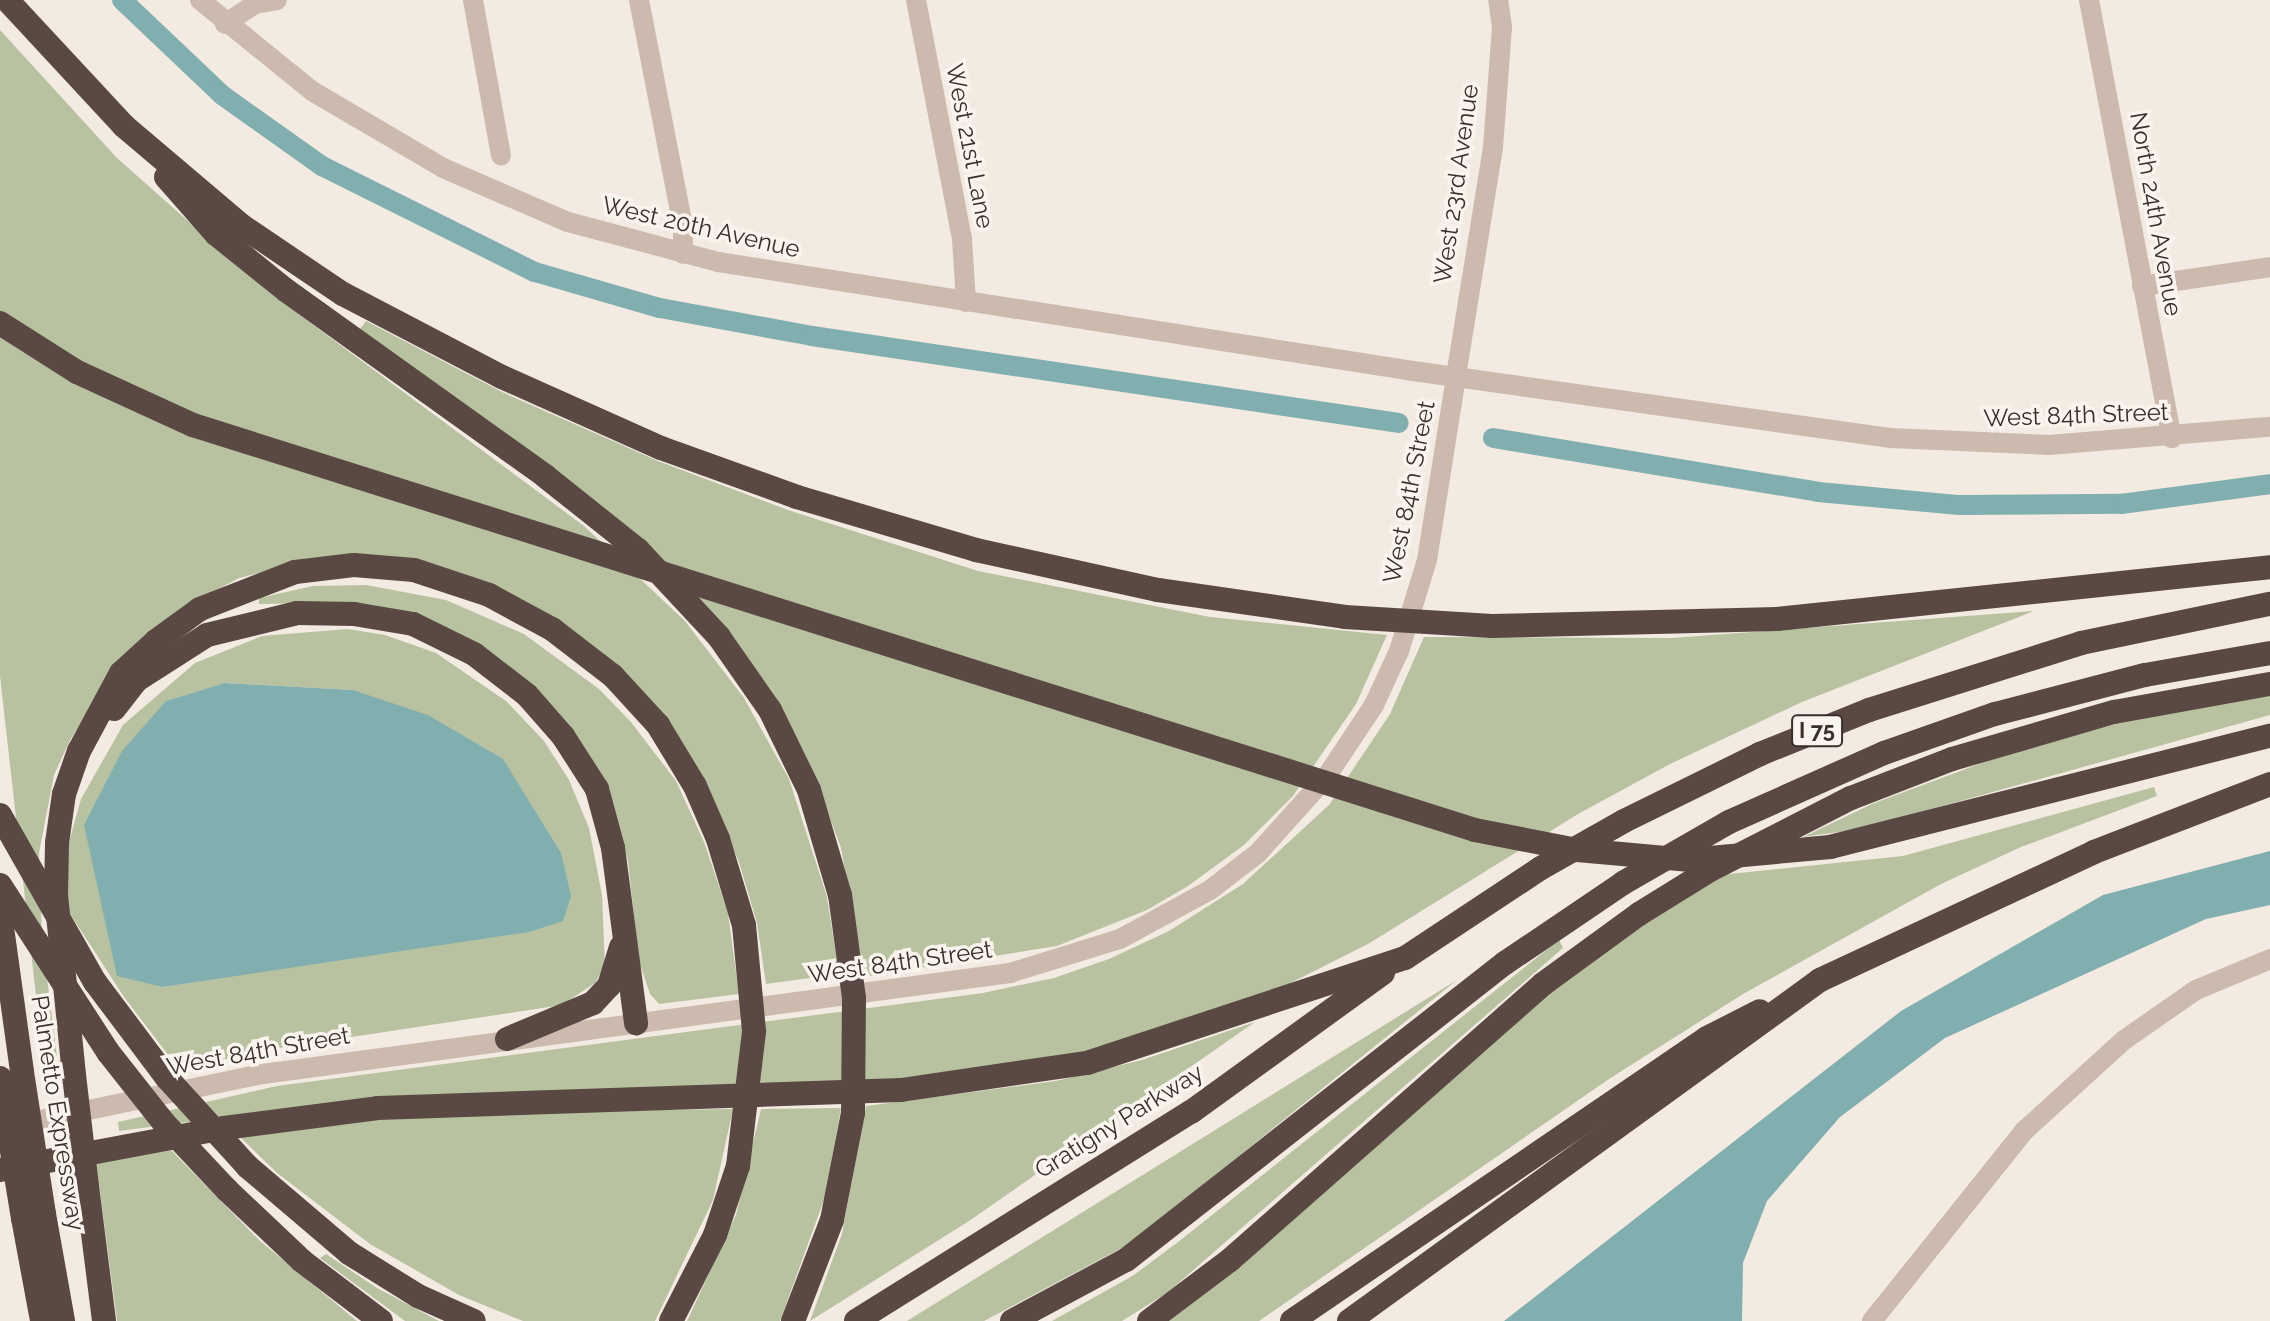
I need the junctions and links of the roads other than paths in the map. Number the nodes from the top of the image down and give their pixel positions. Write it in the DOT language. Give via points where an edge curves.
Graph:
graph roads {
  1 [pos="7,0"];
  2 [pos="200,0"];
  3 [pos="277,0"];
  4 [pos="473,0"];
  5 [pos="639,0"];
  6 [pos="916,0"];
  7 [pos="1498,0"];
  8 [pos="2089,0"];
  9 [pos="225,24"];
  10 [pos="124,126"];
  11 [pos="501,155"];
  12 [pos="683,254"];
  13 [pos="2270,267"];
  14 [pos="2142,286"];
  15 [pos="966,302"];
  16 [pos="0,323"];
  17 [pos="1456,376"];
  18 [pos="2270,427"];
  19 [pos="2172,438"];
  20 [pos="2270,567"];
  21 [pos="2270,604"];
  22 [pos="2270,653"];
  23 [pos="2270,684"];
  24 [pos="2270,736"];
  25 [pos="79,751"];
  26 [pos="2270,784"];
  27 [pos="0,815"];
  28 [pos="0,885"];
  29 [pos="0,913"];
  30 [pos="623,921"];
  31 [pos="1405,958"];
  32 [pos="2270,959"];
  33 [pos="1820,980"];
  34 [pos="636,1023"];
  35 [pos="507,1039"];
  36 [pos="7,1075"];
  37 [pos="0,1129"];
  38 [pos="0,1170"];
  39 [pos="34,1216"];
  40 [pos="859,1319"];
  41 [pos="42,1321"];
  42 [pos="63,1321"];
  43 [pos="104,1321"];
  44 [pos="381,1321"];
  45 [pos="474,1321"];
  46 [pos="671,1321"];
  47 [pos="793,1321"];
  48 [pos="1012,1321"];
  49 [pos="1149,1321"];
  50 [pos="1292,1321"];
  51 [pos="1349,1321"];
  52 [pos="1872,1321"];
  1 -- 10 [label="highway"];
  2 -- 9 [label="street, West 20th Avenue"];
  3 -- 9 [label="street" via="255,4"];
  4 -- 11 [label="street"];
  5 -- 12 [label="street" via="683,227"];
  6 -- 15 [label="street, West 21st Lane" via="962,239"];
  7 -- 17 [label="street, West 23rd Avenue" via="1502,27 1493,147"];
  8 -- 14 [label="street, North 24th Avenue"];
  9 -- 12 [label="street, West 20th Avenue" via="345,113 443,168 550,216"];
  10 -- 20 [label="highway, bridge" via="242,226 343,294 502,377 661,448 797,497 976,550 1158,590 1345,617 1492,626 1777,619"];
  10 -- 47 [label="highway, bridge" via="216,234 638,550 719,637 770,710 809,790 840,895 854,998 853,1113 832,1220"];
  12 -- 15 [label="street, West 20th Avenue"];
  13 -- 14 [label="street"];
  14 -- 19 [label="street, North 24th Avenue"];
  15 -- 17 [label="street, West 84th Street"];
  16 -- 24 [label="highway, bridge" via="119,394 222,435 1475,830 1577,850 1688,860 1830,847"];
  17 -- 19 [label="street, West 84th Street" via="1908,440 2035,446"];
  17 -- 34 [label="street, West 84th Street" via="1430,548 1395,660 1374,705 1327,776 1258,853 1210,890 1080,955 1010,973"];
  18 -- 19 [label="street, West 84th Street"];
  21 -- 31 [label="highway, I 75" via="2028,657 1806,735 1624,821 1541,868"];
  22 -- 48 [label="highway" via="2133,677 1995,714 1859,763 1729,822 1623,883 1505,963 1126,1260"];
  23 -- 49 [label="highway" via="2114,712 1952,759 1851,798 1710,870 1543,984 1230,1260"];
  25 -- 30 [label="highway" via="137,680 207,635 297,613 354,614 413,624 474,654 527,695 563,736 597,789 613,848"];
  25 -- 43 [label="highway, bridge" via="64,794 56,896"];
  25 -- 46 [label="highway, bridge" via="121,673 200,609 295,572 354,565 414,570 489,595 552,629 613,676 658,725 695,786 718,839 744,925 754,1031 738,1166 715,1235"];
  26 -- 33 [label="highway" via="2094,852"];
  27 -- 45 [label="highway, bridge" via="95,982 167,1078 248,1167 349,1253 418,1296"];
  28 -- 44 [label="highway, bridge" via="108,1052 164,1123 302,1261"];
  29 -- 36 [label="highway, Palmetto Expressway"];
  30 -- 34 [label="highway"];
  30 -- 35 [label="highway" via="619,964 593,1003"];
  31 -- 38 [label="highway" via="1179,1036 1087,1063 1008,1078 811,1095 402,1106 224,1128"];
  31 -- 40 [label="highway, Gratigny Parkway" via="1191,1112"];
  32 -- 52 [label="street" via="2196,990 2124,1040 2024,1131"];
  33 -- 50 [label="highway" via="1707,1038"];
  33 -- 51 [label="highway"];
  34 -- 35 [label="street, West 84th Street"];
  35 -- 37 [label="street, West 84th Street" via="263,1074"];
  36 -- 39 [label="highway, Palmetto Expressway, bridge"];
  39 -- 41 [label="highway"];
  39 -- 42 [label="highway, Palmetto Expressway"];
}
